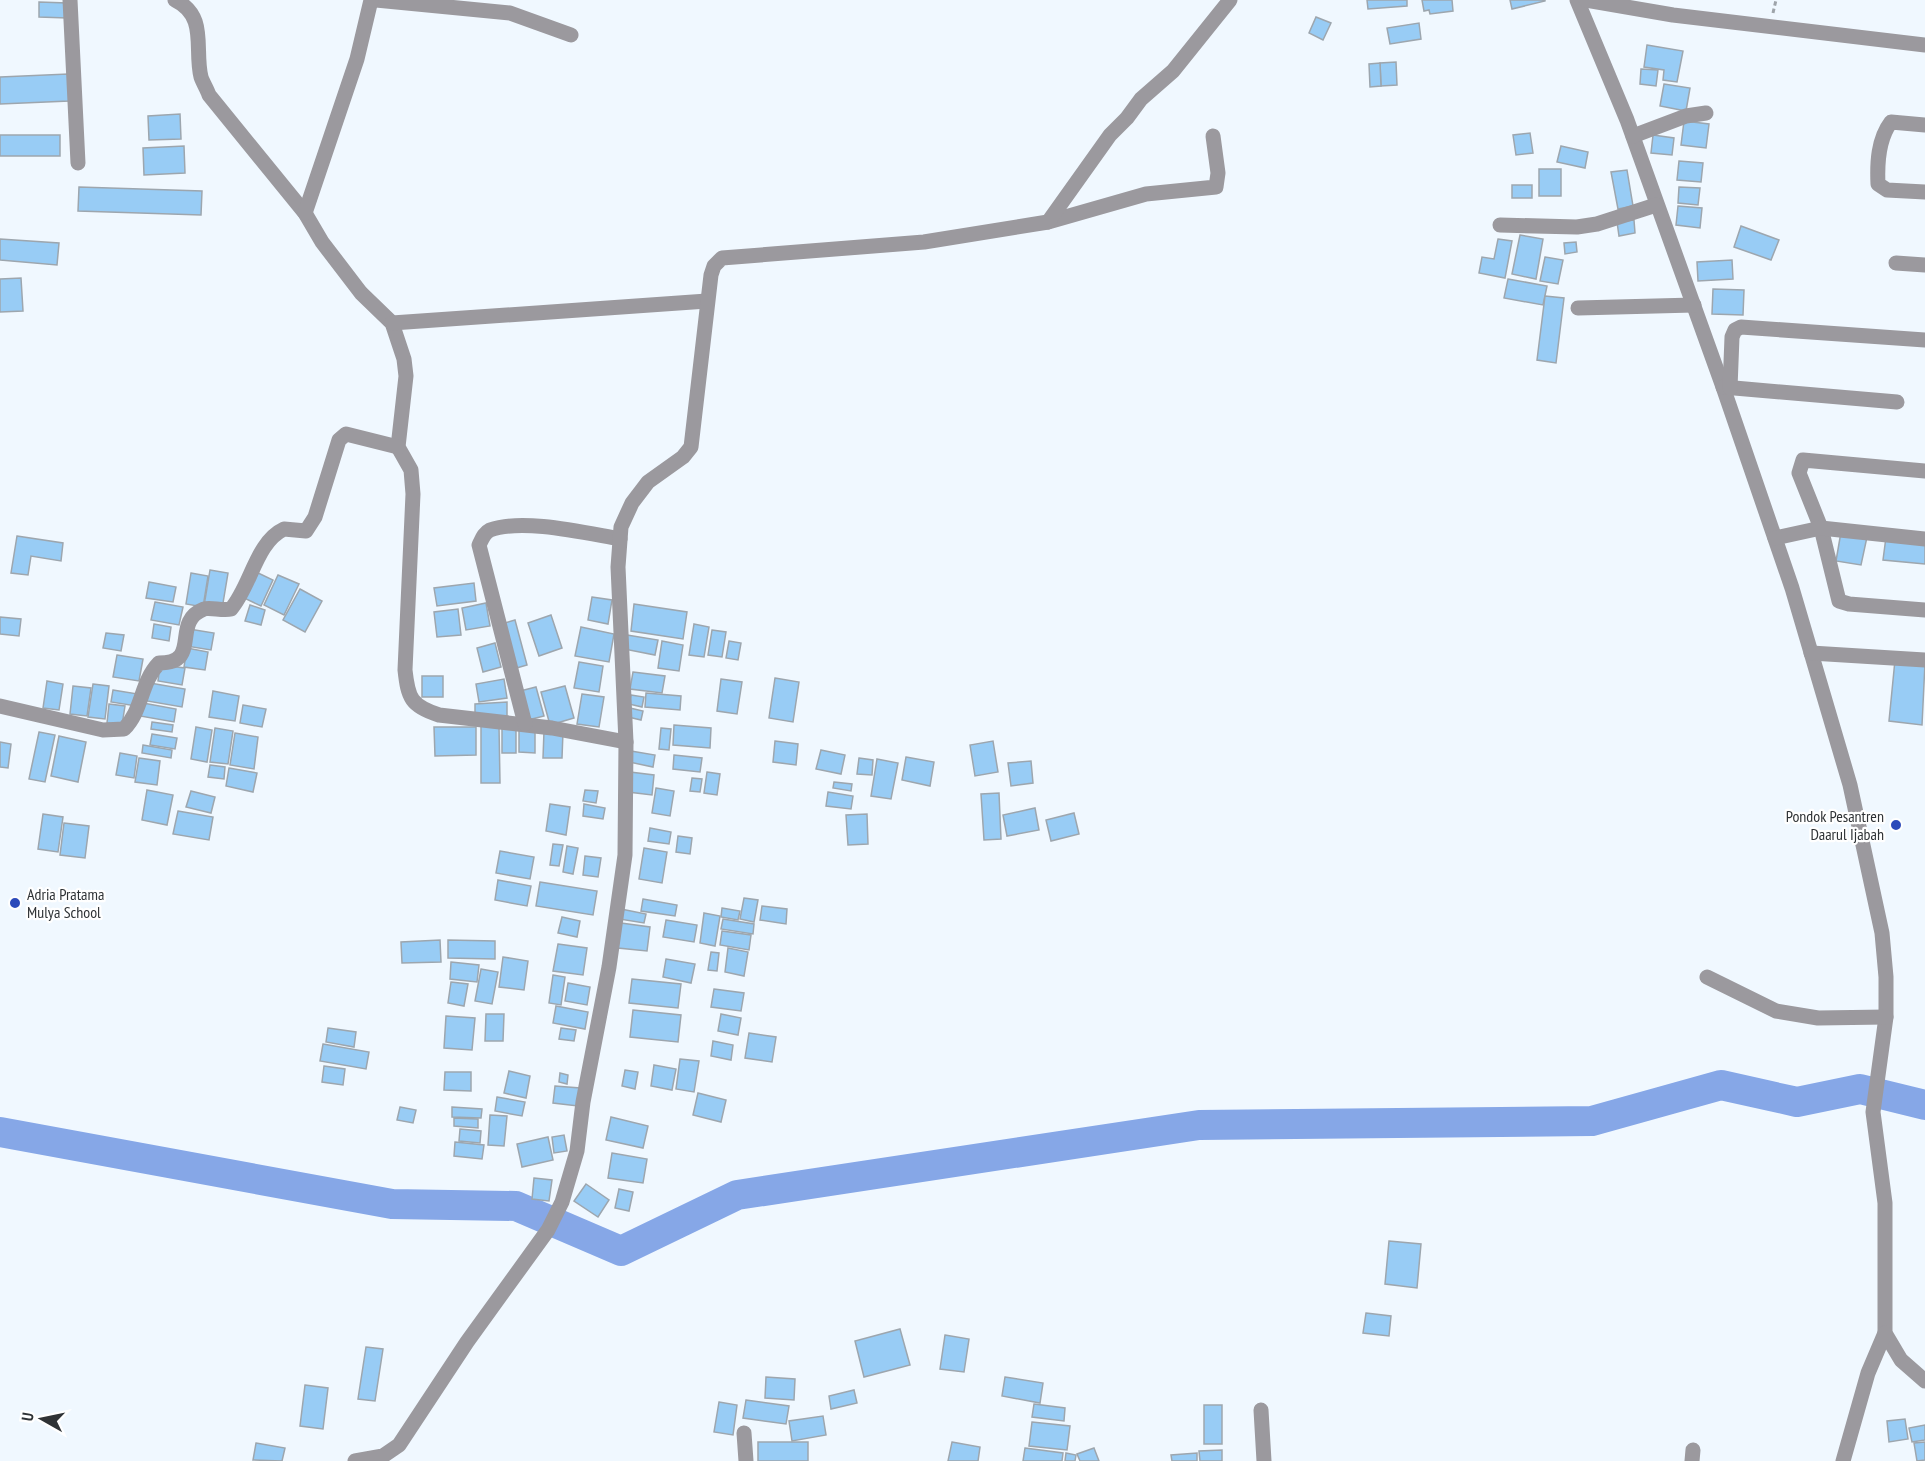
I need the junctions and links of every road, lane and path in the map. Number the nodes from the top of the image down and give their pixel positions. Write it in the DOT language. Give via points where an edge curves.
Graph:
graph roads {
  1 [pos="70,0"];
  2 [pos="374,0"];
  3 [pos="1230,0"];
  4 [pos="1577,0"];
  5 [pos="1586,0"];
  6 [pos="180,1"];
  7 [pos="571,35"];
  8 [pos="1925,45"];
  9 [pos="1706,114"];
  10 [pos="1925,125"];
  11 [pos="1212,136"];
  12 [pos="1633,136"];
  13 [pos="78,163"];
  14 [pos="1925,192"];
  15 [pos="1656,205"];
  16 [pos="305,213"];
  17 [pos="1048,222"];
  18 [pos="1500,225"];
  19 [pos="1896,263"];
  20 [pos="1925,265"];
  21 [pos="707,301"];
  22 [pos="1694,305"];
  23 [pos="1578,308"];
  24 [pos="392,323"];
  25 [pos="1925,340"];
  26 [pos="1727,388"];
  27 [pos="1897,402"];
  28 [pos="398,447"];
  29 [pos="1925,471"];
  30 [pos="1821,528"];
  31 [pos="1775,538"];
  32 [pos="620,539"];
  33 [pos="1925,539"];
  34 [pos="1925,610"];
  35 [pos="1811,653"];
  36 [pos="1925,660"];
  37 [pos="0,706"];
  38 [pos="525,724"];
  39 [pos="626,742"];
  40 [pos="1707,977"];
  41 [pos="1886,1017"];
  42 [pos="1885,1332"];
  43 [pos="1925,1381"];
  44 [pos="1261,1410"];
  45 [pos="744,1433"];
  46 [pos="355,1461"];
  47 [pos="746,1461"];
  48 [pos="1264,1461"];
  49 [pos="1843,1461"];
  1 -- 13 [label="street"];
  2 -- 7 [label="street" via="510,13"];
  2 -- 16 [label="street"];
  3 -- 17 [label="street" via="1173,71 1141,99 1110,135"];
  4 -- 12 [label="street"];
  5 -- 8 [label="street" via="1673,15"];
  6 -- 16 [label="street" via="196,20 201,76 209,95"];
  9 -- 12 [label="street" via="1670,121"];
  10 -- 14 [label="street" via="1891,122 1884,132 1877,171 1878,184 1887,190"];
  11 -- 17 [label="street" via="1218,173 1216,187 1146,194"];
  12 -- 15 [label="street"];
  15 -- 18 [label="street" via="1577,227"];
  15 -- 22 [label="street"];
  16 -- 24 [label="street" via="361,293"];
  17 -- 21 [label="street" via="924,242 722,258 714,266"];
  19 -- 20 [label="street"];
  21 -- 24 [label="street"];
  21 -- 32 [label="street" via="691,447 637,496 621,527"];
  22 -- 23 [label="street"];
  22 -- 26 [label="street"];
  24 -- 28 [label="street" via="406,376"];
  25 -- 26 [label="street" via="1741,327 1732,337"];
  26 -- 27 [label="street"];
  26 -- 31 [label="street"];
  28 -- 37 [label="street" via="346,434 339,440 315,517 306,531 284,529 268,541 240,599 231,609 206,608 191,619 184,652 179,660 159,663 149,674 135,718 124,729 103,730"];
  28 -- 38 [label="street" via="411,470 413,494 405,670 408,692 423,710 439,715"];
  29 -- 30 [label="street" via="1803,460 1799,474"];
  30 -- 31 [label="street"];
  30 -- 33 [label="street"];
  30 -- 34 [label="street" via="1839,601"];
  31 -- 35 [label="street"];
  32 -- 38 [label="street" via="528,524 490,530 484,535 479,545"];
  32 -- 39 [label="street"];
  35 -- 36 [label="street"];
  35 -- 41 [label="street" via="1850,785 1882,933"];
  38 -- 39 [label="street"];
  39 -- 46 [label="street" via="625,855 577,1151 562,1202 548,1230 399,1445 383,1456"];
  40 -- 41 [label="street" via="1776,1011 1818,1018"];
  41 -- 42 [label="street" via="1873,1112 1885,1203"];
  42 -- 43 [label="street" via="1901,1360"];
  42 -- 49 [label="street" via="1868,1373"];
  44 -- 48 [label="street"];
  45 -- 47 [label="street"];
}
